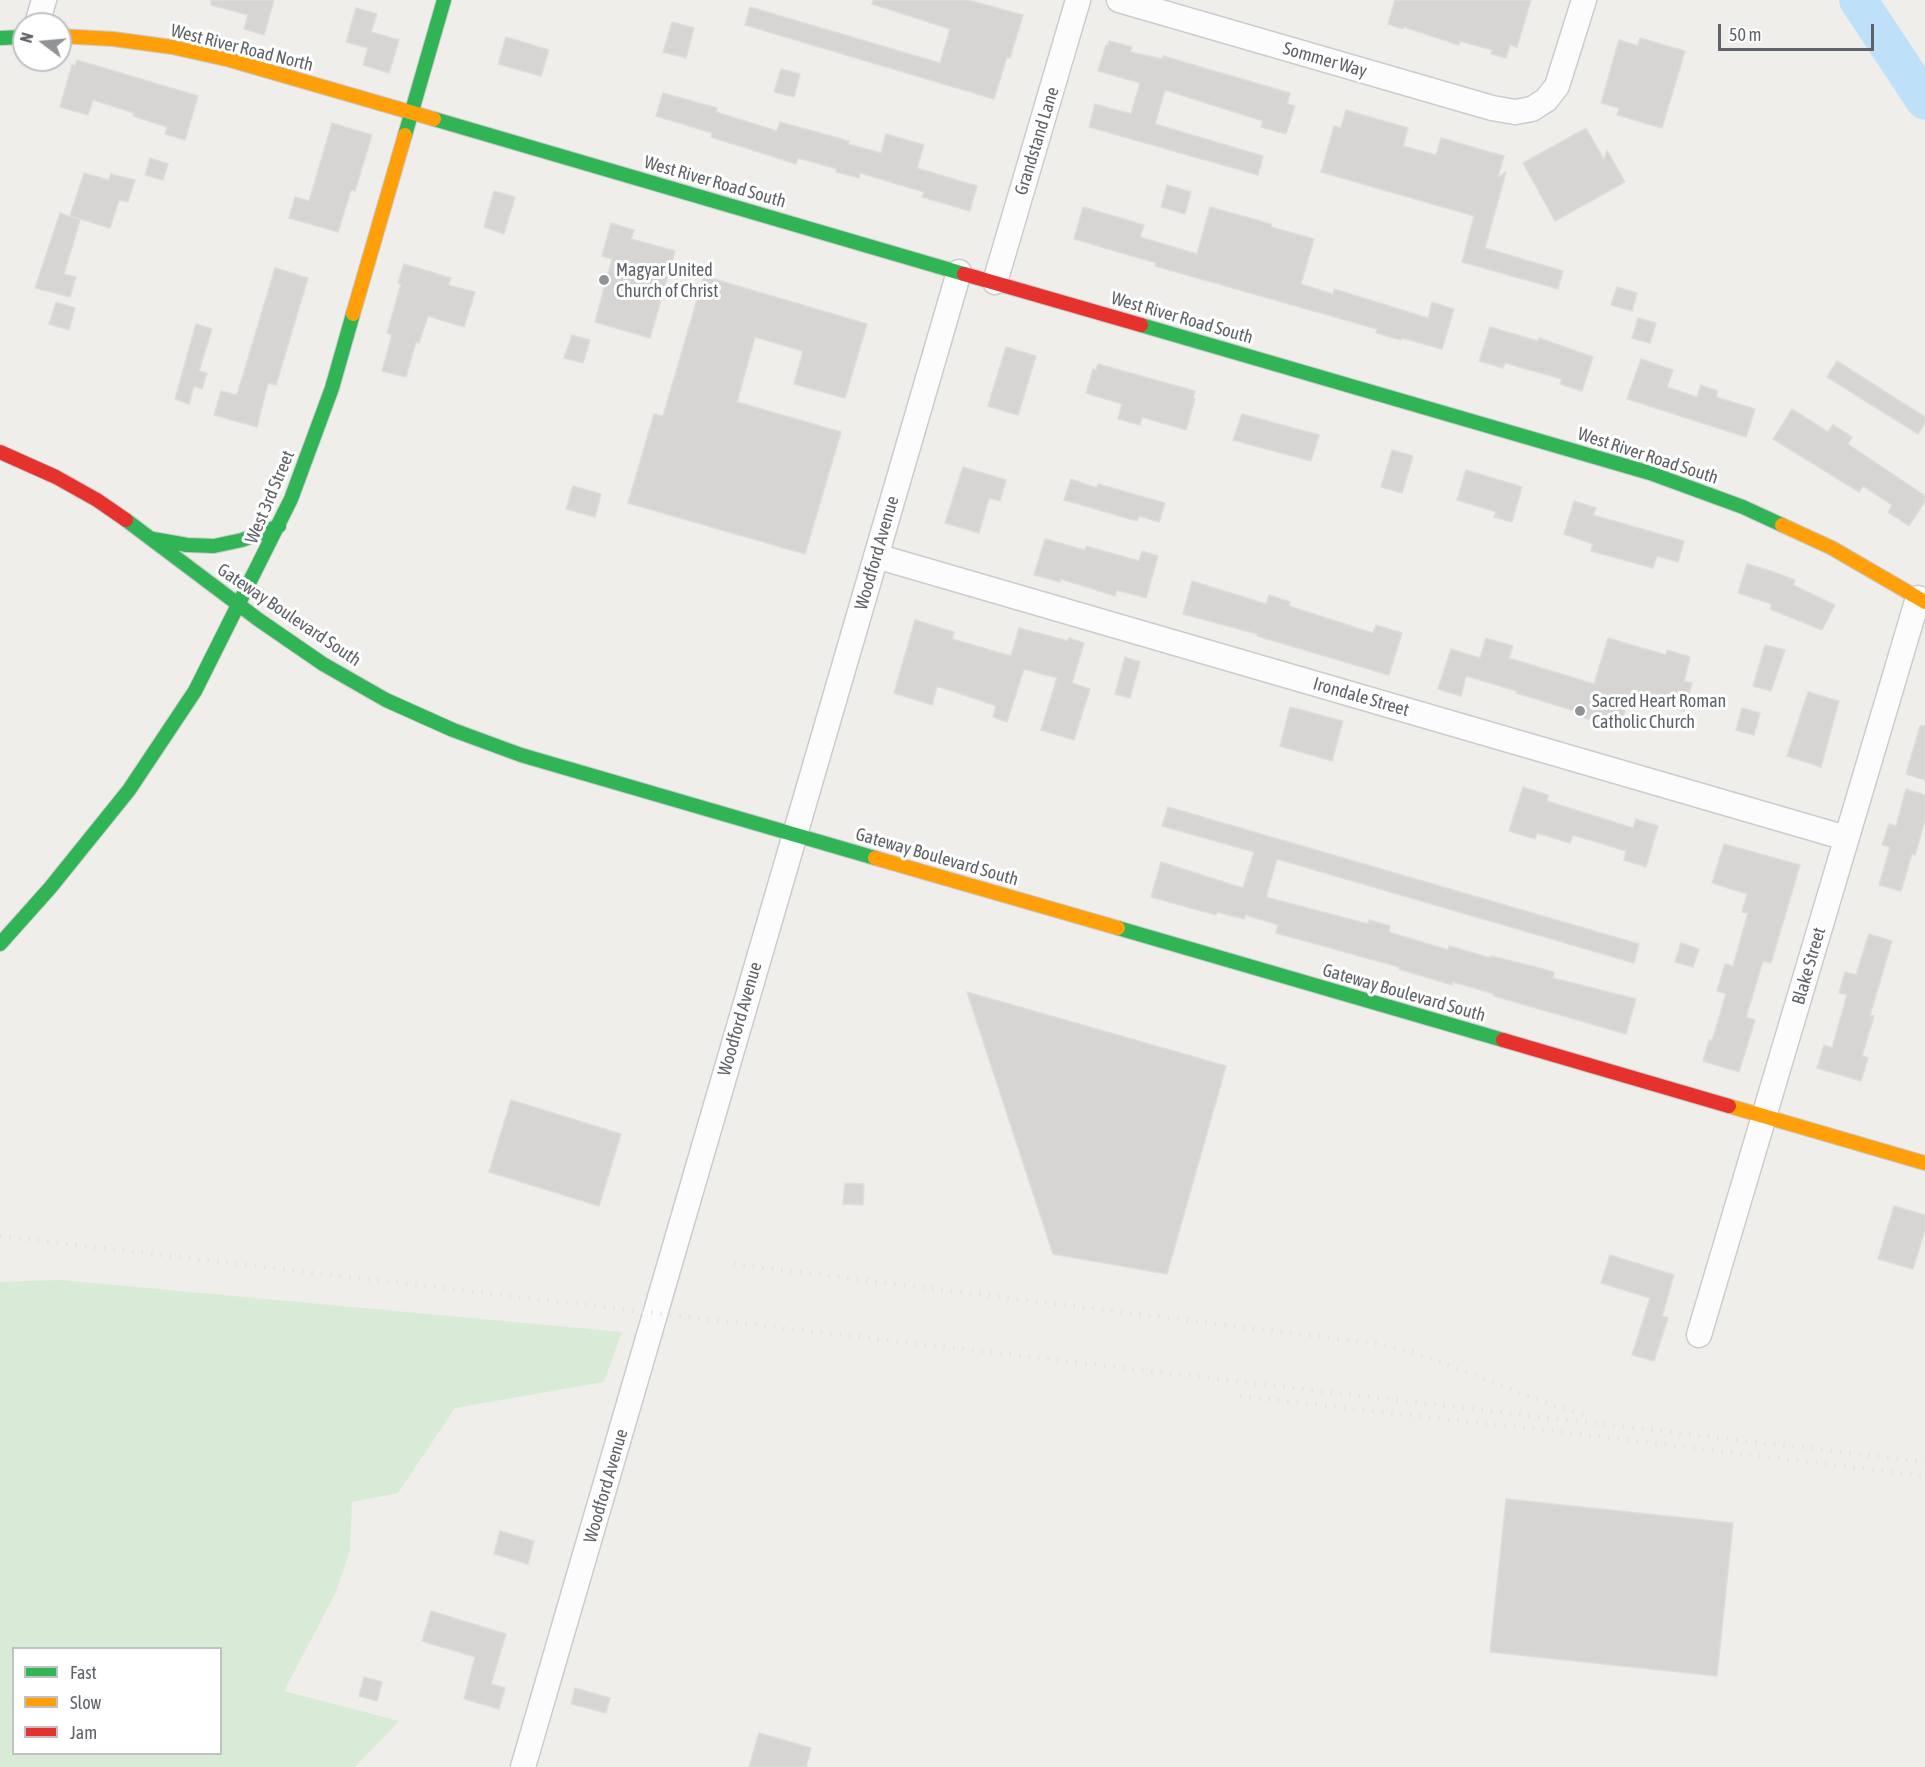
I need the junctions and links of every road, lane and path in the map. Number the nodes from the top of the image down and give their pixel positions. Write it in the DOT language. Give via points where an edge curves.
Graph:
graph roads {
  1 [pos="444,0"];
  2 [pos="1078,0"];
  3 [pos="1119,0"];
  4 [pos="1584,0"];
  5 [pos="72,37"];
  6 [pos="411,113"];
  7 [pos="959,272"];
  8 [pos="995,282"];
  9 [pos="0,453"];
  10 [pos="279,526"];
  11 [pos="151,539"];
  12 [pos="876,556"];
  13 [pos="1922,600"];
  14 [pos="240,606"];
  15 [pos="794,835"];
  16 [pos="1846,838"];
  17 [pos="0,944"];
  18 [pos="1765,1117"];
  19 [pos="1925,1163"];
  20 [pos="1699,1335"];
  21 [pos="523,1767"];
  1 -- 6 [label="main road, West 3rd Street"];
  2 -- 8 [label="street, Grandstand Lane"];
  3 -- 4 [label="street, Sommer Way" via="1515,112 1532,108 1552,93 1561,78"];
  5 -- 6 [label="main road, West River Road North" via="172,47 230,60"];
  6 -- 7 [label="main road, West River Road South"];
  6 -- 10 [label="main road, West 3rd Street" via="332,388"];
  7 -- 8 [label="main road, West River Road South"];
  7 -- 12 [label="street, Woodford Avenue"];
  8 -- 13 [label="main road, West River Road South" via="1650,473 1743,507 1813,539"];
  9 -- 11 [label="main road, Gateway Boulevard South" via="97,500"];
  10 -- 11 [label="main road" via="214,546"];
  10 -- 14 [label="main road, West 3rd Street"];
  11 -- 14 [label="main road, Gateway Boulevard South"];
  12 -- 15 [label="street, Woodford Avenue"];
  12 -- 16 [label="street, Irondale Street"];
  13 -- 16 [label="street, Blake Street"];
  14 -- 15 [label="main road, Gateway Boulevard South" via="323,664 386,700 453,730 521,755"];
  14 -- 17 [label="main road, West 3rd Street" via="195,691 129,789"];
  15 -- 18 [label="main road, Gateway Boulevard South"];
  15 -- 21 [label="street, Woodford Avenue"];
  16 -- 18 [label="street, Blake Street"];
  18 -- 19 [label="main road, Gateway Boulevard South"];
  18 -- 20 [label="street, Blake Street"];
}
